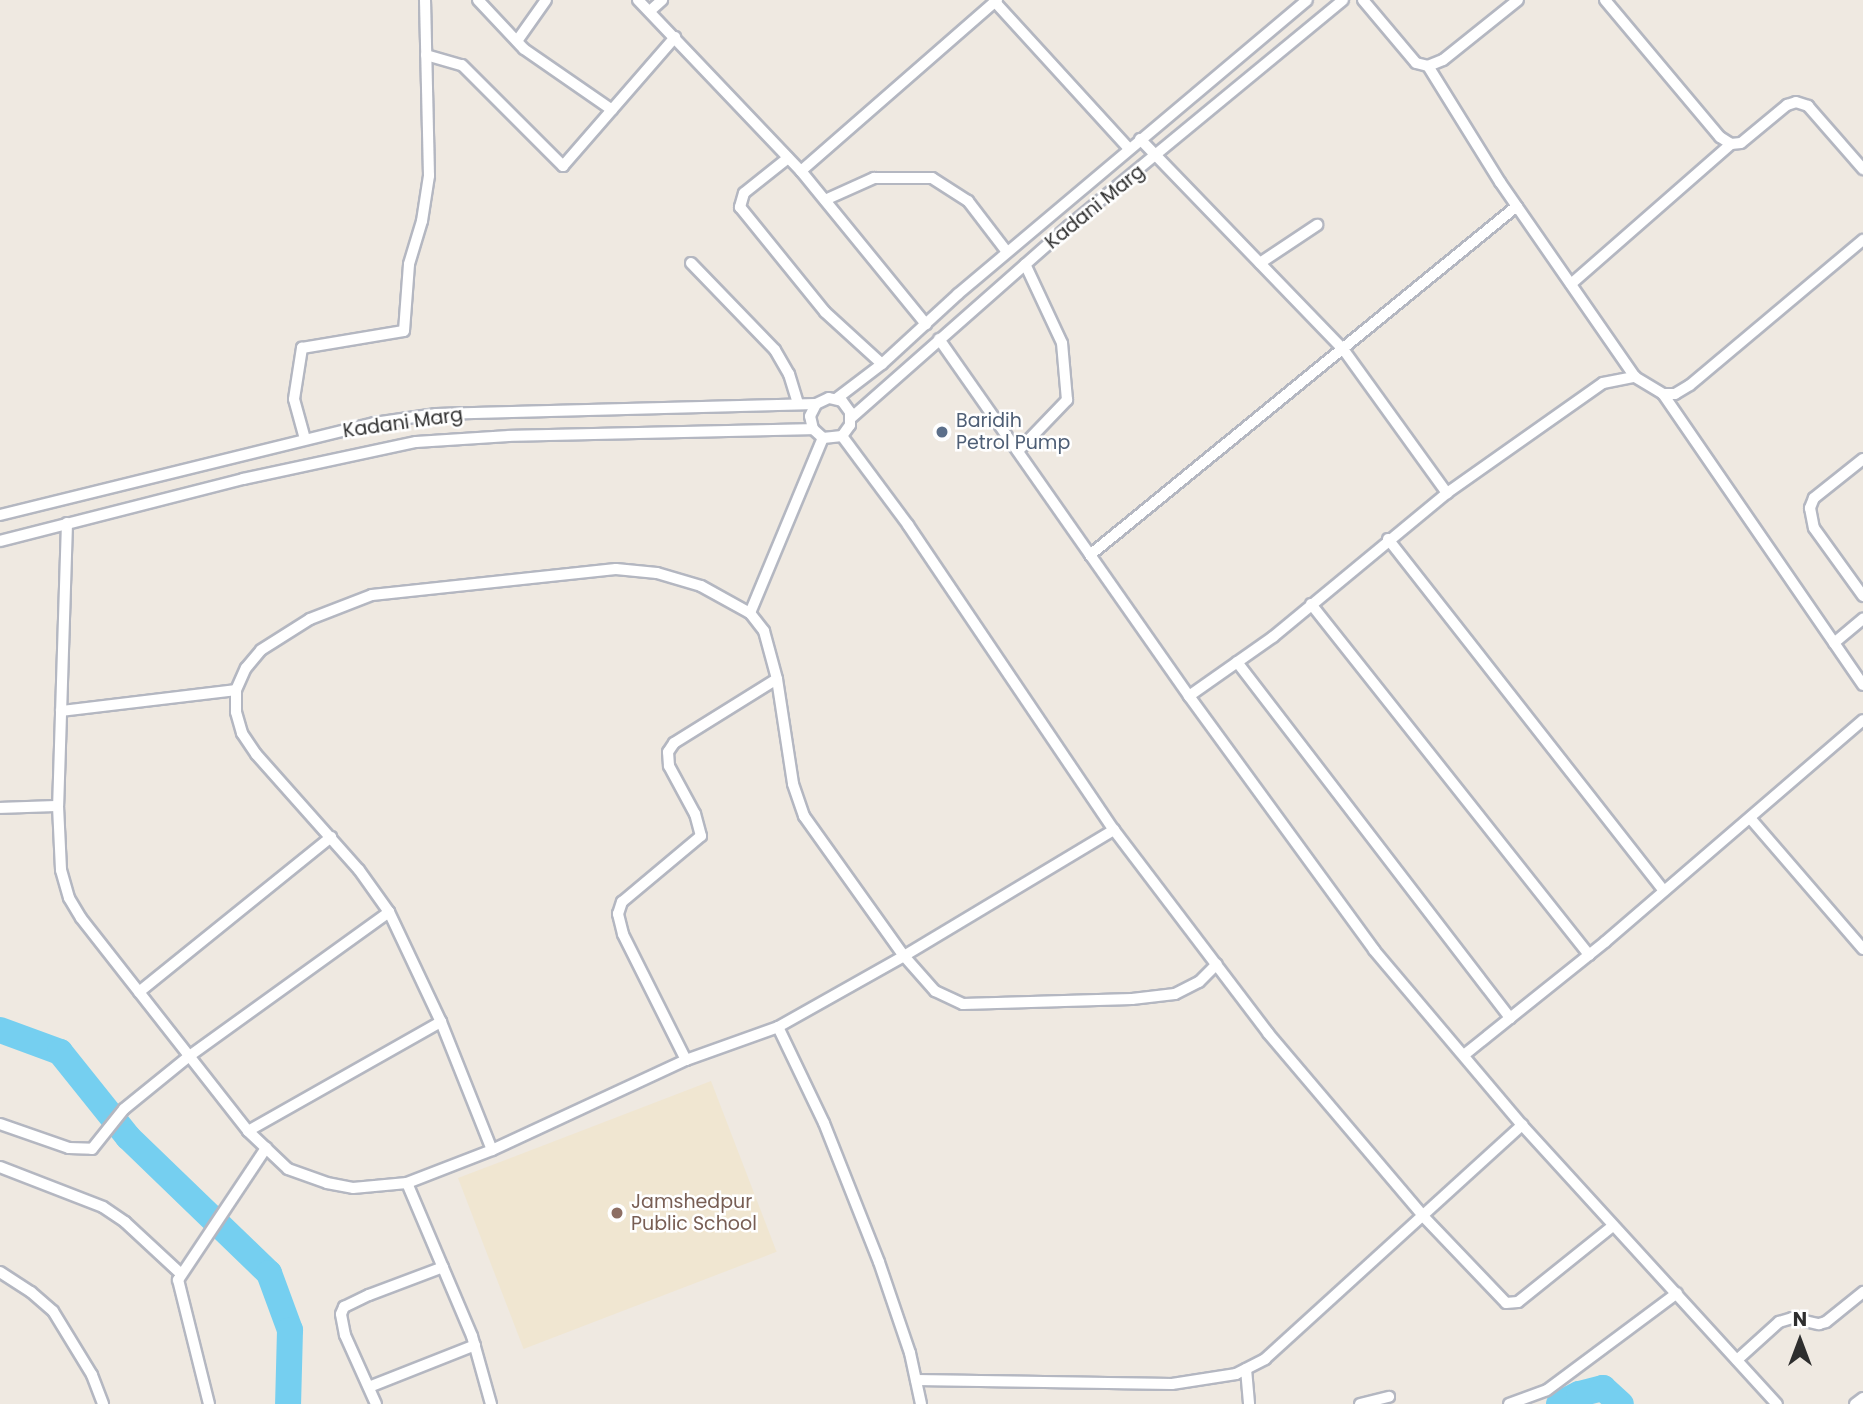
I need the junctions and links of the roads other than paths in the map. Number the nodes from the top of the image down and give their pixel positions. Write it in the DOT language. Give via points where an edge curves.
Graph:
graph roads {
  1 [pos="425,0"];
  2 [pos="478,0"];
  3 [pos="546,0"];
  4 [pos="638,0"];
  5 [pos="662,0"];
  6 [pos="1307,0"];
  7 [pos="1343,0"];
  8 [pos="1363,0"];
  9 [pos="1518,0"];
  10 [pos="1605,0"];
  11 [pos="996,1"];
  12 [pos="651,10"];
  13 [pos="675,37"];
  14 [pos="517,41"];
  15 [pos="426,55"];
  16 [pos="1428,66"];
  17 [pos="612,110"];
  18 [pos="1140,139"];
  19 [pos="1731,144"];
  20 [pos="1129,149"];
  21 [pos="1157,157"];
  22 [pos="788,158"];
  23 [pos="1863,169"];
  24 [pos="801,171"];
  25 [pos="825,200"];
  26 [pos="1517,206"];
  27 [pos="1317,225"];
  28 [pos="1863,240"];
  29 [pos="1007,252"];
  30 [pos="691,263"];
  31 [pos="1260,263"];
  32 [pos="1025,264"];
  33 [pos="1571,284"];
  34 [pos="926,324"];
  35 [pos="939,339"];
  36 [pos="1343,349"];
  37 [pos="882,364"];
  38 [pos="1635,377"];
  39 [pos="1663,394"];
  40 [pos="836,398"];
  41 [pos="798,404"];
  42 [pos="816,404"];
  43 [pos="851,418"];
  44 [pos="813,429"];
  45 [pos="842,436"];
  46 [pos="823,438"];
  47 [pos="304,439"];
  48 [pos="1018,451"];
  49 [pos="1863,459"];
  50 [pos="1447,493"];
  51 [pos="0,514"];
  52 [pos="66,523"];
  53 [pos="1388,539"];
  54 [pos="0,541"];
  55 [pos="1090,555"];
  56 [pos="1863,596"];
  57 [pos="1311,604"];
  58 [pos="750,613"];
  59 [pos="1863,619"];
  60 [pos="1834,643"];
  61 [pos="1237,662"];
  62 [pos="777,679"];
  63 [pos="1863,685"];
  64 [pos="236,690"];
  65 [pos="1189,696"];
  66 [pos="61,711"];
  67 [pos="1863,720"];
  68 [pos="58,806"];
  69 [pos="0,808"];
  70 [pos="1750,818"];
  71 [pos="1114,830"];
  72 [pos="331,837"];
  73 [pos="1664,891"];
  74 [pos="389,912"];
  75 [pos="1863,949"];
  76 [pos="1589,955"];
  77 [pos="904,956"];
  78 [pos="1217,964"];
  79 [pos="139,992"];
  80 [pos="1510,1018"];
  81 [pos="441,1022"];
  82 [pos="778,1027"];
  83 [pos="1464,1055"];
  84 [pos="188,1057"];
  85 [pos="686,1060"];
  86 [pos="0,1124"];
  87 [pos="1522,1125"];
  88 [pos="248,1131"];
  89 [pos="266,1148"];
  90 [pos="492,1150"];
  91 [pos="0,1167"];
  92 [pos="408,1183"];
  93 [pos="1423,1216"];
  94 [pos="1614,1226"];
  95 [pos="443,1267"];
  96 [pos="0,1272"];
  97 [pos="180,1273"];
  98 [pos="1863,1292"];
  99 [pos="1677,1293"];
  100 [pos="475,1345"];
  101 [pos="1737,1360"];
  102 [pos="1246,1369"];
  103 [pos="916,1380"];
  104 [pos="369,1387"];
  105 [pos="1389,1397"];
  106 [pos="1863,1398"];
  107 [pos="103,1404"];
  108 [pos="209,1404"];
  109 [pos="376,1404"];
  110 [pos="491,1404"];
  111 [pos="921,1404"];
  112 [pos="1249,1404"];
  113 [pos="1360,1404"];
  114 [pos="1509,1404"];
  115 [pos="1777,1404"];
  116 [pos="1855,1404"];
  1 -- 15 [label="street"];
  2 -- 14 [label="street"];
  3 -- 14 [label="street"];
  4 -- 12 [label="street"];
  5 -- 12 [label="street"];
  6 -- 18 [label="street, Kadani Marg"];
  7 -- 21 [label="street, Kadani Marg"];
  8 -- 16 [label="street" via="1416,63"];
  9 -- 16 [label="street" via="1443,60"];
  10 -- 19 [label="street" via="1720,138"];
  11 -- 20 [label="street"];
  11 -- 24 [label="street"];
  12 -- 13 [label="street"];
  13 -- 17 [label="street"];
  13 -- 22 [label="street"];
  14 -- 17 [label="street"];
  15 -- 17 [label="street" via="462,65 563,166"];
  15 -- 47 [label="street" via="429,176 409,264 404,331 302,348 294,398"];
  16 -- 26 [label="street"];
  18 -- 20 [label="street, Kadani Marg"];
  18 -- 21 [label="street"];
  19 -- 23 [label="street" via="1741,143 1796,102 1808,106"];
  19 -- 33 [label="street"];
  20 -- 29 [label="street, Kadani Marg"];
  21 -- 31 [label="street"];
  21 -- 32 [label="street, Kadani Marg"];
  22 -- 24 [label="street"];
  22 -- 37 [label="street" via="744,193 740,207 825,312"];
  24 -- 25 [label="street"];
  25 -- 29 [label="street" via="874,178 932,178 968,201"];
  25 -- 34 [label="street"];
  26 -- 33 [label="street"];
  26 -- 36 [label="street"];
  27 -- 31 [label="street"];
  28 -- 39 [label="street" via="1690,385 1675,394"];
  29 -- 34 [label="street, Kadani Marg"];
  30 -- 41 [label="street" via="775,350"];
  31 -- 36 [label="street"];
  32 -- 35 [label="street, Kadani Marg"];
  32 -- 48 [label="street" via="1062,343 1068,400"];
  33 -- 38 [label="street"];
  34 -- 37 [label="street, Kadani Marg"];
  35 -- 43 [label="street, Kadani Marg"];
  35 -- 48 [label="street"];
  36 -- 50 [label="street"];
  36 -- 55 [label="street"];
  37 -- 40 [label="street, Kadani Marg"];
  38 -- 39 [label="street"];
  38 -- 50 [label="street" via="1603,383"];
  39 -- 60 [label="street"];
  40 -- 42 [label="street"];
  40 -- 43 [label="street" via="847,406"];
  41 -- 42 [label="street, Kadani Marg"];
  41 -- 47 [label="street, Kadani Marg" via="436,414"];
  42 -- 44 [label="street" via="810,416"];
  43 -- 45 [label="street"];
  44 -- 46 [label="street"];
  44 -- 52 [label="street, Kadani Marg" via="416,442"];
  45 -- 46 [label="street"];
  45 -- 71 [label="street" via="908,525"];
  46 -- 58 [label="street"];
  47 -- 51 [label="street, Kadani Marg"];
  48 -- 55 [label="street"];
  49 -- 56 [label="street" via="1814,498 1810,519"];
  50 -- 53 [label="street"];
  52 -- 54 [label="street, Kadani Marg"];
  52 -- 66 [label="street"];
  53 -- 57 [label="street"];
  53 -- 73 [label="street"];
  55 -- 65 [label="street"];
  57 -- 61 [label="street"];
  57 -- 76 [label="street"];
  58 -- 62 [label="street" via="764,631"];
  58 -- 64 [label="street" via="701,586 657,573 616,569 395,591 345,603 280,636 261,649"];
  59 -- 60 [label="street"];
  60 -- 63 [label="street"];
  61 -- 65 [label="street"];
  61 -- 80 [label="street"];
  62 -- 77 [label="street" via="793,784 804,816"];
  62 -- 85 [label="street" via="674,743 668,752 669,766 695,814 701,836 622,902 618,914 623,934"];
  64 -- 66 [label="street"];
  64 -- 72 [label="street" via="242,733"];
  65 -- 83 [label="street" via="1374,950"];
  66 -- 68 [label="street"];
  67 -- 70 [label="street"];
  68 -- 69 [label="street"];
  68 -- 79 [label="street" via="61,870 69,898"];
  70 -- 73 [label="street"];
  70 -- 75 [label="street"];
  71 -- 77 [label="street"];
  71 -- 78 [label="street"];
  72 -- 74 [label="street"];
  72 -- 79 [label="street"];
  73 -- 76 [label="street"];
  74 -- 81 [label="street"];
  74 -- 84 [label="street"];
  76 -- 80 [label="street"];
  77 -- 78 [label="street" via="936,991 963,1004 1175,994 1199,982"];
  77 -- 82 [label="street"];
  78 -- 93 [label="street" via="1268,1032"];
  79 -- 84 [label="street"];
  80 -- 83 [label="street"];
  81 -- 88 [label="street"];
  81 -- 90 [label="street"];
  82 -- 85 [label="street"];
  82 -- 103 [label="street" via="824,1123 879,1262"];
  83 -- 87 [label="street"];
  84 -- 86 [label="street" via="124,1109 92,1149 69,1148"];
  84 -- 88 [label="street"];
  85 -- 90 [label="street"];
  87 -- 93 [label="street"];
  87 -- 94 [label="street"];
  88 -- 89 [label="street"];
  89 -- 92 [label="street" via="288,1169 327,1183 353,1188"];
  89 -- 97 [label="street"];
  90 -- 92 [label="street"];
  91 -- 97 [label="street" via="103,1207"];
  92 -- 95 [label="street"];
  93 -- 94 [label="street" via="1511,1304"];
  93 -- 102 [label="street" via="1265,1359"];
  94 -- 99 [label="street"];
  95 -- 100 [label="street"];
  95 -- 104 [label="street" via="344,1307 345,1335"];
  96 -- 107 [label="street" via="53,1311 92,1376"];
  97 -- 108 [label="street" via="178,1291"];
  98 -- 101 [label="street" via="1826,1322 1793,1318 1779,1322"];
  99 -- 101 [label="street"];
  99 -- 114 [label="street" via="1547,1390"];
  100 -- 104 [label="street"];
  100 -- 110 [label="street"];
  101 -- 115 [label="street"];
  102 -- 103 [label="street" via="1210,1381 1171,1384"];
  102 -- 112 [label="street"];
  103 -- 111 [label="street"];
  104 -- 109 [label="street"];
  105 -- 113 [label="street"];
  106 -- 116 [label="street"];
}
